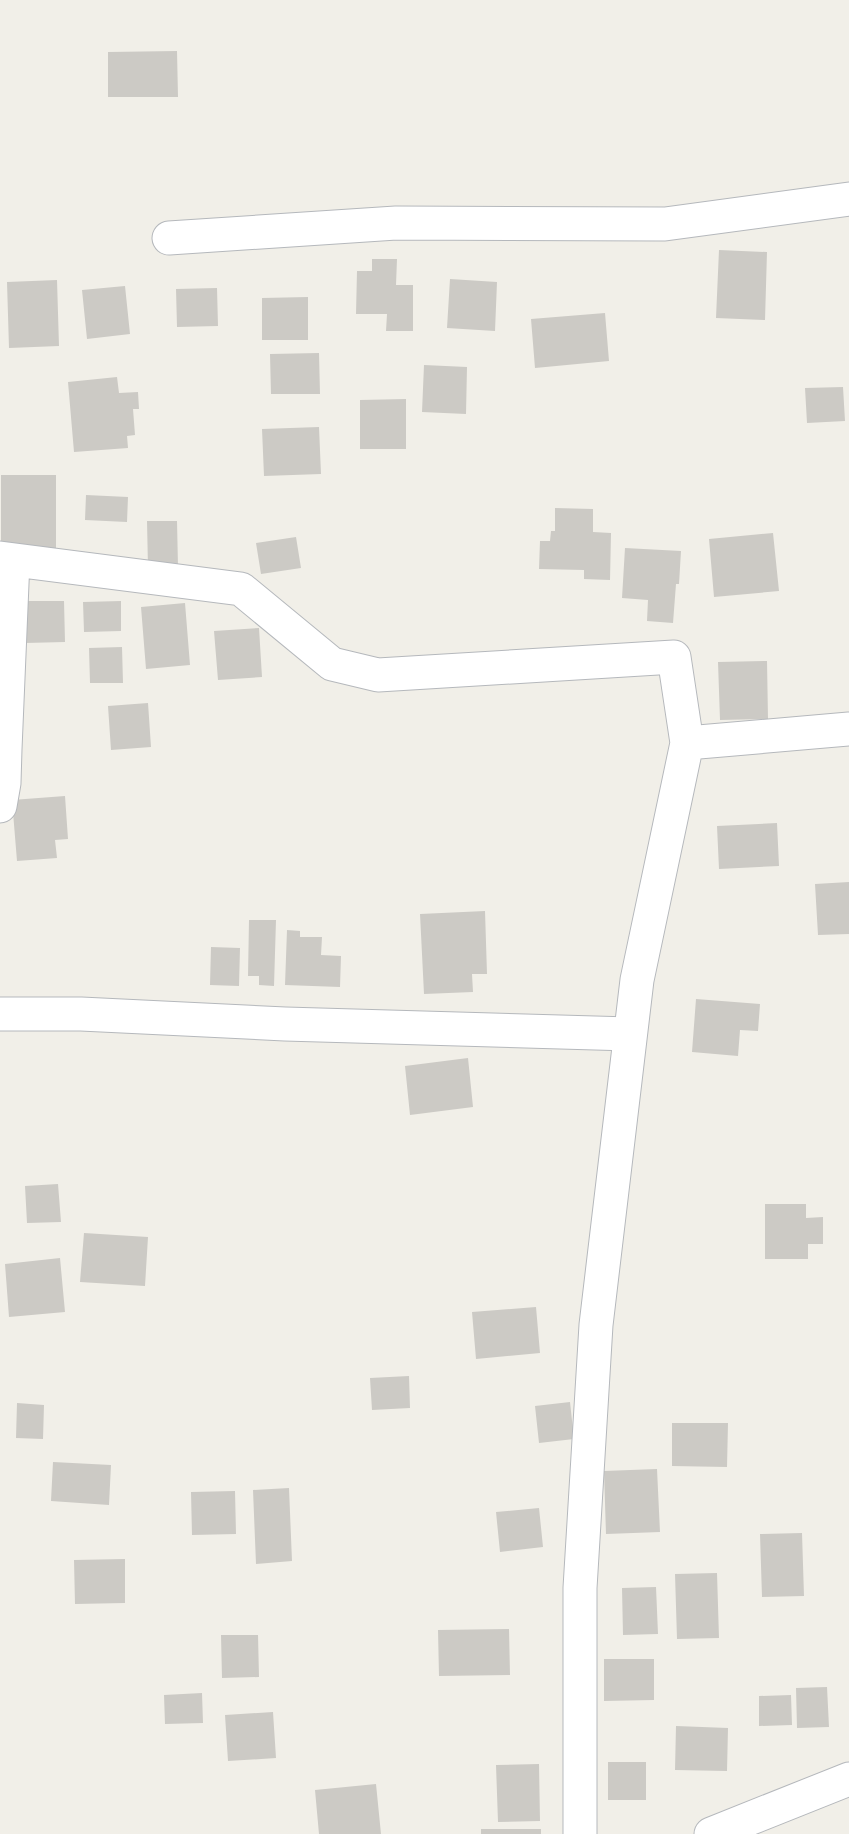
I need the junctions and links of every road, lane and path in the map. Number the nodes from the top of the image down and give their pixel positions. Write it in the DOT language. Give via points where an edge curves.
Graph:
graph roads {
  1 [pos="849,199"];
  2 [pos="169,238"];
  3 [pos="6,559"];
  4 [pos="849,729"];
  5 [pos="687,743"];
  6 [pos="2,749"];
  7 [pos="0,806"];
  8 [pos="0,1014"];
  9 [pos="630,1034"];
  10 [pos="849,1779"];
  11 [pos="580,1834"];
  12 [pos="711,1834"];
  1 -- 2 [label="street" via="665,224 396,223"];
  3 -- 5 [label="street" via="241,589 332,664 378,675 674,657"];
  3 -- 6 [label="street"];
  4 -- 5 [label="street"];
  5 -- 9 [label="street" via="637,980"];
  6 -- 7 [label="street" via="4,783"];
  8 -- 9 [label="street"];
  9 -- 11 [label="street" via="596,1325 580,1588"];
  10 -- 12 [label="street"];
}
